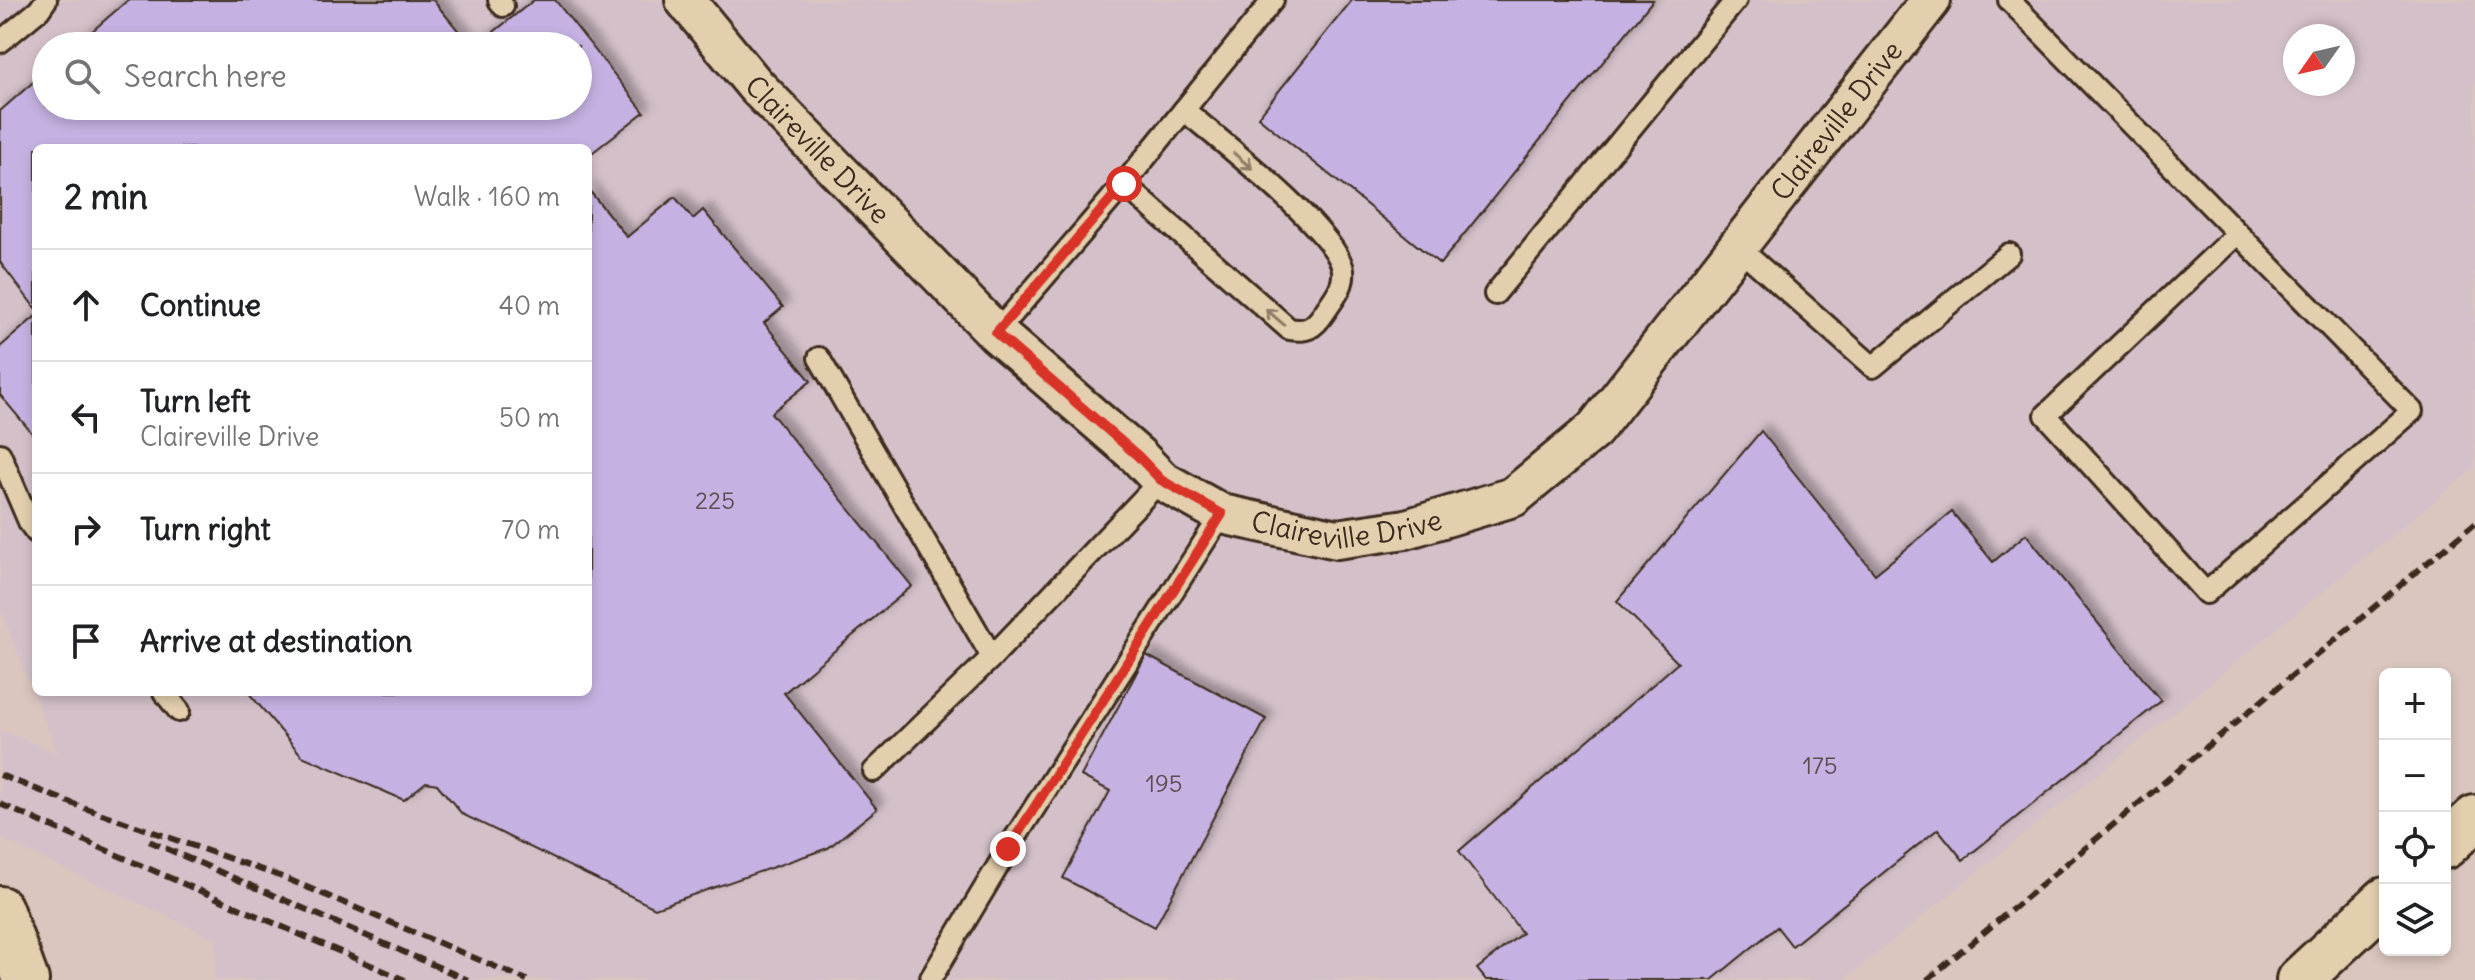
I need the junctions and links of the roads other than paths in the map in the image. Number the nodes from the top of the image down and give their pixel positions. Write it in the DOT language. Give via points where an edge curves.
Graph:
graph roads {
  1 [pos="46,0"];
  2 [pos="685,0"];
  3 [pos="1273,0"];
  4 [pos="1736,0"];
  5 [pos="1931,0"];
  6 [pos="2009,0"];
  7 [pos="0,42"];
  8 [pos="1184,110"];
  9 [pos="1124,184"];
  10 [pos="2237,234"];
  11 [pos="1738,247"];
  12 [pos="2009,254"];
  13 [pos="1495,294"];
  14 [pos="996,333"];
  15 [pos="819,358"];
  16 [pos="0,454"];
  17 [pos="1161,480"];
  18 [pos="1222,514"];
  19 [pos="32,527"];
  20 [pos="992,657"];
  21 [pos="167,696"];
  22 [pos="179,711"];
  23 [pos="874,771"];
  24 [pos="2475,818"];
  25 [pos="2451,840"];
  26 [pos="2379,906"];
  27 [pos="2,915"];
  28 [pos="931,978"];
  29 [pos="26,980"];
  30 [pos="2299,980"];
  1 -- 7 [label="lane"];
  2 -- 14 [label="street, Claireville Drive" via="755,85"];
  3 -- 8 [label="lane"];
  4 -- 13 [label="lane"];
  5 -- 11 [label="street, Claireville Drive"];
  6 -- 10 [label="lane"];
  8 -- 9 [label="lane"];
  8 -- 9 [label="lane, one-way" via="1310,219 1343,267 1343,285 1315,327 1289,329"];
  9 -- 14 [label="lane"];
  10 -- 10 [label="lane" via="2412,411 2206,593 2046,415"];
  11 -- 12 [label="lane" via="1873,367"];
  11 -- 18 [label="street, Claireville Drive" via="1594,430 1513,497 1406,529 1337,539"];
  14 -- 17 [label="street, Claireville Drive"];
  15 -- 20 [label="lane"];
  16 -- 19 [label="lane"];
  17 -- 18 [label="street, Claireville Drive"];
  17 -- 20 [label="lane"];
  18 -- 28 [label="lane"];
  20 -- 23 [label="lane"];
  21 -- 22 [label="lane"];
  24 -- 25 [label="main road"];
  26 -- 30 [label="main road"];
  27 -- 29 [label="main road"];
}
